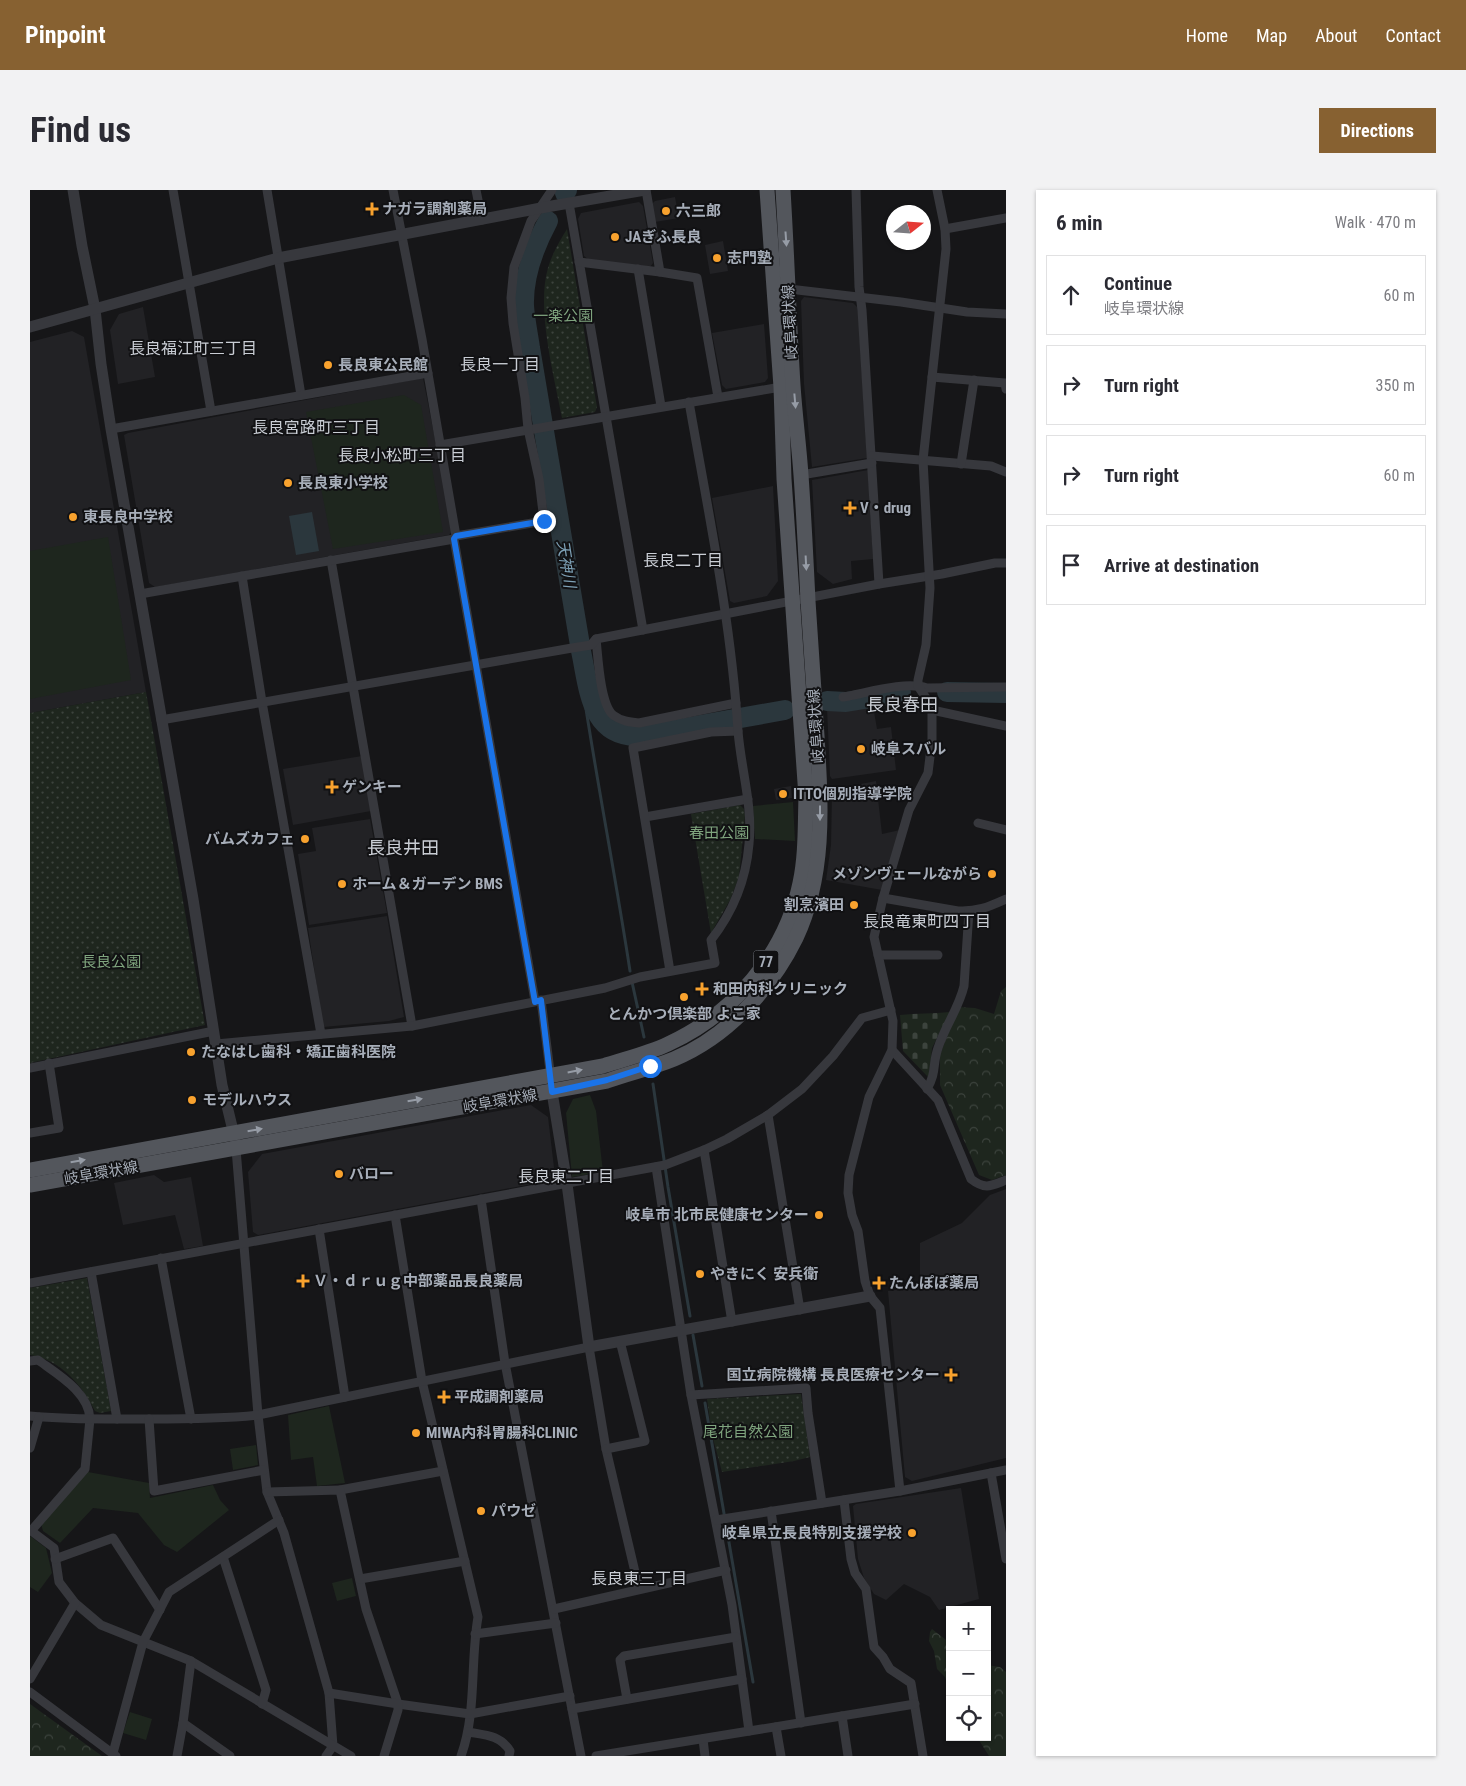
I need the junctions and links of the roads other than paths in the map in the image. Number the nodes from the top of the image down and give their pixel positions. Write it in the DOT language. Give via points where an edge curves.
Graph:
graph roads {
  1 [pos="73,190"];
  2 [pos="173,190"];
  3 [pos="267,190"];
  4 [pos="393,190"];
  5 [pos="476,190"];
  6 [pos="552,190"];
  7 [pos="645,190"];
  8 [pos="767,190"];
  9 [pos="783,190"];
  10 [pos="856,190"];
  11 [pos="937,190"];
  12 [pos="568,203"];
  13 [pos="542,208"];
  14 [pos="1006,218"];
  15 [pos="482,220"];
  16 [pos="945,228"];
  17 [pos="402,235"];
  18 [pos="278,258"];
  19 [pos="579,262"];
  20 [pos="638,270"];
  21 [pos="660,272"];
  22 [pos="188,282"];
  23 [pos="789,289"];
  24 [pos="861,297"];
  25 [pos="95,309"];
  26 [pos="940,309"];
  27 [pos="1006,314"];
  28 [pos="30,327"];
  29 [pos="428,373"];
  30 [pos="932,376"];
  31 [pos="974,380"];
  32 [pos="780,386"];
  33 [pos="1006,389"];
  34 [pos="301,396"];
  35 [pos="718,397"];
  36 [pos="689,402"];
  37 [pos="662,406"];
  38 [pos="211,411"];
  39 [pos="606,416"];
  40 [pos="531,428"];
  41 [pos="111,429"];
  42 [pos="440,445"];
  43 [pos="872,459"];
  44 [pos="923,460"];
  45 [pos="961,464"];
  46 [pos="1006,472"];
  47 [pos="801,476"];
  48 [pos="455,537"];
  49 [pos="331,560"];
  50 [pos="1006,563"];
  51 [pos="930,575"];
  52 [pos="242,576"];
  53 [pos="879,584"];
  54 [pos="140,594"];
  55 [pos="808,598"];
  56 [pos="792,601"];
  57 [pos="726,614"];
  58 [pos="643,630"];
  59 [pos="593,642"];
  60 [pos="476,666"];
  61 [pos="918,686"];
  62 [pos="353,687"];
  63 [pos="1006,687"];
  64 [pos="843,697"];
  65 [pos="262,702"];
  66 [pos="736,706"];
  67 [pos="932,710"];
  68 [pos="161,720"];
  69 [pos="1006,726"];
  70 [pos="738,727"];
  71 [pos="748,799"];
  72 [pos="645,816"];
  73 [pos="978,823"];
  74 [pos="1006,830"];
  75 [pos="883,898"];
  76 [pos="1006,899"];
  77 [pos="969,911"];
  78 [pos="878,955"];
  79 [pos="938,955"];
  80 [pos="670,972"];
  81 [pos="538,1001"];
  82 [pos="891,1010"];
  83 [pos="412,1026"];
  84 [pos="214,1031"];
  85 [pos="321,1034"];
  86 [pos="216,1044"];
  87 [pos="892,1050"];
  88 [pos="50,1063"];
  89 [pos="30,1068"];
  90 [pos="551,1076"];
  91 [pos="927,1089"];
  92 [pos="552,1092"];
  93 [pos="768,1115"];
  94 [pos="30,1133"];
  95 [pos="234,1134"];
  96 [pos="236,1149"];
  97 [pos="704,1150"];
  98 [pos="656,1167"];
  99 [pos="30,1170"];
  100 [pos="1006,1180"];
  101 [pos="567,1184"];
  102 [pos="30,1185"];
  103 [pos="481,1200"];
  104 [pos="396,1215"];
  105 [pos="319,1229"];
  106 [pos="243,1243"];
  107 [pos="161,1258"];
  108 [pos="91,1272"];
  109 [pos="30,1283"];
  110 [pos="870,1296"];
  111 [pos="800,1310"];
  112 [pos="732,1322"];
  113 [pos="681,1330"];
  114 [pos="620,1341"];
  115 [pos="589,1347"];
  116 [pos="30,1361"];
  117 [pos="505,1363"];
  118 [pos="422,1381"];
  119 [pos="691,1395"];
  120 [pos="345,1397"];
  121 [pos="258,1414"];
  122 [pos="34,1416"];
  123 [pos="90,1419"];
  124 [pos="116,1419"];
  125 [pos="149,1419"];
  126 [pos="191,1419"];
  127 [pos="30,1448"];
  128 [pos="606,1449"];
  129 [pos="264,1470"];
  130 [pos="1006,1470"];
  131 [pos="444,1471"];
  132 [pos="991,1473"];
  133 [pos="340,1490"];
  134 [pos="900,1491"];
  135 [pos="267,1492"];
  136 [pos="844,1500"];
  137 [pos="822,1503"];
  138 [pos="771,1511"];
  139 [pos="723,1518"];
  140 [pos="279,1520"];
  141 [pos="31,1530"];
  142 [pos="223,1557"];
  143 [pos="55,1558"];
  144 [pos="1006,1559"];
  145 [pos="465,1561"];
  146 [pos="726,1570"];
  147 [pos="360,1579"];
  148 [pos="639,1589"];
  149 [pos="76,1603"];
  150 [pos="160,1610"];
  151 [pos="554,1610"];
  152 [pos="556,1623"];
  153 [pos="475,1634"];
  154 [pos="736,1636"];
  155 [pos="143,1642"];
  156 [pos="191,1661"];
  157 [pos="30,1679"];
  158 [pos="742,1679"];
  159 [pos="30,1692"];
  160 [pos="329,1693"];
  161 [pos="570,1696"];
  162 [pos="627,1699"];
  163 [pos="262,1704"];
  164 [pos="398,1704"];
  165 [pos="915,1704"];
  166 [pos="572,1708"];
  167 [pos="470,1714"];
  168 [pos="842,1716"];
  169 [pos="184,1723"];
  170 [pos="801,1723"];
  171 [pos="776,1727"];
  172 [pos="468,1732"];
  173 [pos="749,1732"];
  174 [pos="703,1739"];
  175 [pos="333,1746"];
  176 [pos="115,1754"];
  177 [pos="177,1756"];
  178 [pos="230,1756"];
  179 [pos="326,1756"];
  180 [pos="351,1756"];
  181 [pos="384,1756"];
  182 [pos="461,1756"];
  183 [pos="509,1756"];
  184 [pos="581,1756"];
  185 [pos="596,1756"];
  186 [pos="705,1756"];
  187 [pos="781,1756"];
  188 [pos="848,1756"];
  189 [pos="923,1756"];
  1 -- 25 [label="street"];
  2 -- 22 [label="street"];
  3 -- 18 [label="street"];
  4 -- 17 [label="street"];
  5 -- 15 [label="street"];
  6 -- 13 [label="street"];
  7 -- 12 [label="street"];
  7 -- 21 [label="street"];
  8 -- 32 [label="main road, 岐阜環状線 / 77"];
  9 -- 23 [label="main road, 岐阜環状線 / 77, one-way"];
  10 -- 24 [label="street"];
  11 -- 16 [label="street"];
  12 -- 13 [label="street"];
  12 -- 19 [label="street"];
  13 -- 15 [label="street"];
  13 -- 40 [label="street" via="531,221 514,267 511,298"];
  14 -- 16 [label="street"];
  15 -- 17 [label="street"];
  16 -- 26 [label="street"];
  17 -- 18 [label="street"];
  17 -- 29 [label="street"];
  18 -- 22 [label="street"];
  18 -- 34 [label="street"];
  19 -- 20 [label="street"];
  19 -- 39 [label="street"];
  20 -- 21 [label="street"];
  20 -- 37 [label="street"];
  21 -- 35 [label="street" via="697,278"];
  22 -- 25 [label="street"];
  22 -- 38 [label="street"];
  23 -- 24 [label="street"];
  23 -- 47 [label="main road, 岐阜環状線 / 77, one-way"];
  24 -- 26 [label="street"];
  24 -- 43 [label="street"];
  25 -- 28 [label="street"];
  25 -- 41 [label="street"];
  26 -- 27 [label="street"];
  26 -- 30 [label="street"];
  29 -- 34 [label="street"];
  29 -- 42 [label="street"];
  30 -- 31 [label="street"];
  30 -- 44 [label="street"];
  31 -- 33 [label="street" via="1005,383"];
  31 -- 45 [label="street"];
  32 -- 35 [label="street"];
  32 -- 56 [label="main road, 岐阜環状線 / 77"];
  34 -- 38 [label="street"];
  35 -- 36 [label="street"];
  36 -- 37 [label="street"];
  36 -- 57 [label="street"];
  37 -- 39 [label="street"];
  38 -- 41 [label="street"];
  39 -- 40 [label="street"];
  39 -- 58 [label="street"];
  40 -- 42 [label="street"];
  40 -- 48 [label="street" via="544,521"];
  41 -- 54 [label="street"];
  42 -- 48 [label="street"];
  43 -- 44 [label="street"];
  43 -- 47 [label="street"];
  43 -- 53 [label="street"];
  44 -- 45 [label="street"];
  44 -- 51 [label="street"];
  45 -- 46 [label="street" via="991,466"];
  47 -- 55 [label="main road, 岐阜環状線 / 77, one-way"];
  48 -- 49 [label="street"];
  48 -- 60 [label="street"];
  49 -- 52 [label="street"];
  49 -- 62 [label="street"];
  50 -- 51 [label="street"];
  51 -- 53 [label="street"];
  51 -- 61 [label="street" via="928,626"];
  52 -- 54 [label="street"];
  52 -- 65 [label="street"];
  53 -- 55 [label="street"];
  54 -- 68 [label="street"];
  55 -- 56 [label="street"];
  55 -- 92 [label="main road, 岐阜環状線 / 77, one-way" via="820,788 820,843 809,903 797,936 772,980 752,1003 712,1038 672,1060 607,1080"];
  56 -- 57 [label="street"];
  90 -- 56 [label="main road, 岐阜環状線 / 77, one-way" via="603,1066 666,1045 685,1035 721,1012 740,994 761,970 776,944 796,900 805,844 806,796"];
  57 -- 58 [label="street"];
  57 -- 66 [label="street"];
  58 -- 59 [label="street"];
  59 -- 60 [label="street"];
  59 -- 66 [label="street" via="605,701 611,714 624,721 639,723"];
  60 -- 62 [label="street"];
  60 -- 81 [label="street"];
  61 -- 63 [label="street"];
  61 -- 64 [label="street"];
  61 -- 67 [label="street"];
  62 -- 65 [label="street"];
  62 -- 83 [label="street"];
  65 -- 68 [label="street"];
  65 -- 85 [label="street"];
  66 -- 70 [label="street"];
  67 -- 69 [label="street"];
  67 -- 75 [label="street" via="928,773 909,810"];
  68 -- 84 [label="street"];
  70 -- 71 [label="street"];
  70 -- 72 [label="street" via="633,748"];
  71 -- 72 [label="street"];
  71 -- 80 [label="street" via="750,823 746,870 729,913 711,940 715,963"];
  72 -- 80 [label="street"];
  73 -- 74 [label="street"];
  75 -- 77 [label="street"];
  75 -- 78 [label="street" via="874,937"];
  76 -- 77 [label="street"];
  77 -- 91 [label="street" via="964,986 939,1045 934,1077"];
  78 -- 79 [label="street"];
  78 -- 82 [label="street"];
  80 -- 81 [label="street"];
  81 -- 83 [label="street"];
  81 -- 90 [label="street"];
  82 -- 87 [label="street"];
  82 -- 93 [label="street" via="862,1018 802,1089"];
  83 -- 85 [label="street"];
  84 -- 86 [label="street"];
  84 -- 88 [label="street"];
  85 -- 86 [label="street"];
  86 -- 95 [label="street"];
  87 -- 91 [label="street"];
  87 -- 110 [label="street" via="869,1097 849,1175 848,1193"];
  88 -- 89 [label="street"];
  88 -- 94 [label="street" via="59,1128"];
  90 -- 92 [label="street"];
  95 -- 90 [label="main road, 岐阜環状線 / 77, one-way"];
  91 -- 100 [label="street" via="938,1100 978,1185 990,1187"];
  92 -- 96 [label="main road, 岐阜環状線 / 77"];
  92 -- 101 [label="street"];
  93 -- 97 [label="street"];
  93 -- 111 [label="street"];
  95 -- 96 [label="street"];
  99 -- 95 [label="main road, 岐阜環状線 / 77, one-way"];
  96 -- 102 [label="main road, 岐阜環状線 / 77"];
  96 -- 106 [label="street"];
  97 -- 98 [label="street"];
  97 -- 112 [label="street"];
  98 -- 101 [label="street"];
  98 -- 113 [label="street"];
  101 -- 103 [label="street"];
  101 -- 115 [label="street"];
  103 -- 104 [label="street"];
  103 -- 117 [label="street"];
  104 -- 105 [label="street"];
  104 -- 118 [label="street"];
  105 -- 106 [label="street"];
  105 -- 120 [label="street"];
  106 -- 107 [label="street"];
  106 -- 121 [label="street"];
  107 -- 108 [label="street"];
  107 -- 126 [label="street"];
  108 -- 109 [label="street"];
  108 -- 124 [label="street"];
  110 -- 111 [label="street"];
  110 -- 134 [label="street" via="880,1308"];
  111 -- 112 [label="street"];
  112 -- 113 [label="street"];
  113 -- 114 [label="street"];
  113 -- 119 [label="street"];
  114 -- 115 [label="street"];
  114 -- 128 [label="street" via="645,1441"];
  115 -- 117 [label="street"];
  115 -- 128 [label="street"];
  116 -- 123 [label="street" via="38,1360 77,1391 90,1412"];
  117 -- 118 [label="street"];
  117 -- 151 [label="street"];
  118 -- 120 [label="street"];
  118 -- 131 [label="street"];
  119 -- 137 [label="street" via="806,1388"];
  119 -- 139 [label="street"];
  120 -- 121 [label="street"];
  121 -- 126 [label="street"];
  121 -- 129 [label="street"];
  122 -- 123 [label="street"];
  122 -- 127 [label="street"];
  123 -- 124 [label="street"];
  123 -- 141 [label="street" via="85,1469"];
  124 -- 125 [label="street"];
  125 -- 126 [label="street"];
  125 -- 129 [label="street" via="154,1491"];
  128 -- 148 [label="street"];
  129 -- 135 [label="street"];
  130 -- 132 [label="street"];
  131 -- 133 [label="street"];
  131 -- 145 [label="street"];
  132 -- 134 [label="street"];
  132 -- 144 [label="street"];
  133 -- 135 [label="street"];
  133 -- 147 [label="street"];
  134 -- 136 [label="street"];
  135 -- 140 [label="street"];
  136 -- 137 [label="street"];
  136 -- 165 [label="street" via="851,1558 855,1573 866,1589 874,1647 890,1669 911,1684"];
  137 -- 138 [label="street"];
  138 -- 139 [label="street"];
  138 -- 170 [label="street"];
  139 -- 146 [label="street"];
  140 -- 142 [label="street"];
  140 -- 160 [label="street"];
  141 -- 143 [label="street" via="54,1548"];
  142 -- 150 [label="street" via="169,1592"];
  142 -- 163 [label="street" via="266,1690"];
  143 -- 149 [label="street" via="59,1582"];
  143 -- 150 [label="street" via="113,1538"];
  145 -- 147 [label="street"];
  145 -- 153 [label="street" via="478,1617"];
  146 -- 148 [label="street"];
  146 -- 154 [label="street"];
  147 -- 164 [label="street" via="366,1609"];
  148 -- 151 [label="street"];
  149 -- 155 [label="street" via="101,1625"];
  149 -- 157 [label="street"];
  150 -- 155 [label="street"];
  151 -- 152 [label="street"];
  152 -- 153 [label="street"];
  152 -- 161 [label="street"];
  153 -- 167 [label="street"];
  154 -- 158 [label="street"];
  154 -- 162 [label="street" via="624,1656 620,1660"];
  155 -- 156 [label="street"];
  155 -- 176 [label="street"];
  156 -- 163 [label="street"];
  156 -- 169 [label="street"];
  158 -- 162 [label="street"];
  158 -- 173 [label="street"];
  159 -- 176 [label="street"];
  160 -- 164 [label="street"];
  160 -- 175 [label="street"];
  161 -- 166 [label="street"];
  161 -- 167 [label="street"];
  162 -- 166 [label="street"];
  163 -- 175 [label="street"];
  164 -- 167 [label="street"];
  164 -- 181 [label="street"];
  165 -- 168 [label="street"];
  165 -- 189 [label="street"];
  166 -- 184 [label="street"];
  167 -- 172 [label="street"];
  168 -- 170 [label="street"];
  168 -- 188 [label="street"];
  169 -- 177 [label="street"];
  169 -- 178 [label="street"];
  170 -- 171 [label="street"];
  171 -- 173 [label="street"];
  171 -- 187 [label="street"];
  172 -- 182 [label="street"];
  172 -- 183 [label="street" via="498,1738 510,1751"];
  173 -- 174 [label="street"];
  174 -- 185 [label="street"];
  174 -- 186 [label="street"];
  175 -- 179 [label="street"];
  175 -- 180 [label="street"];
}
